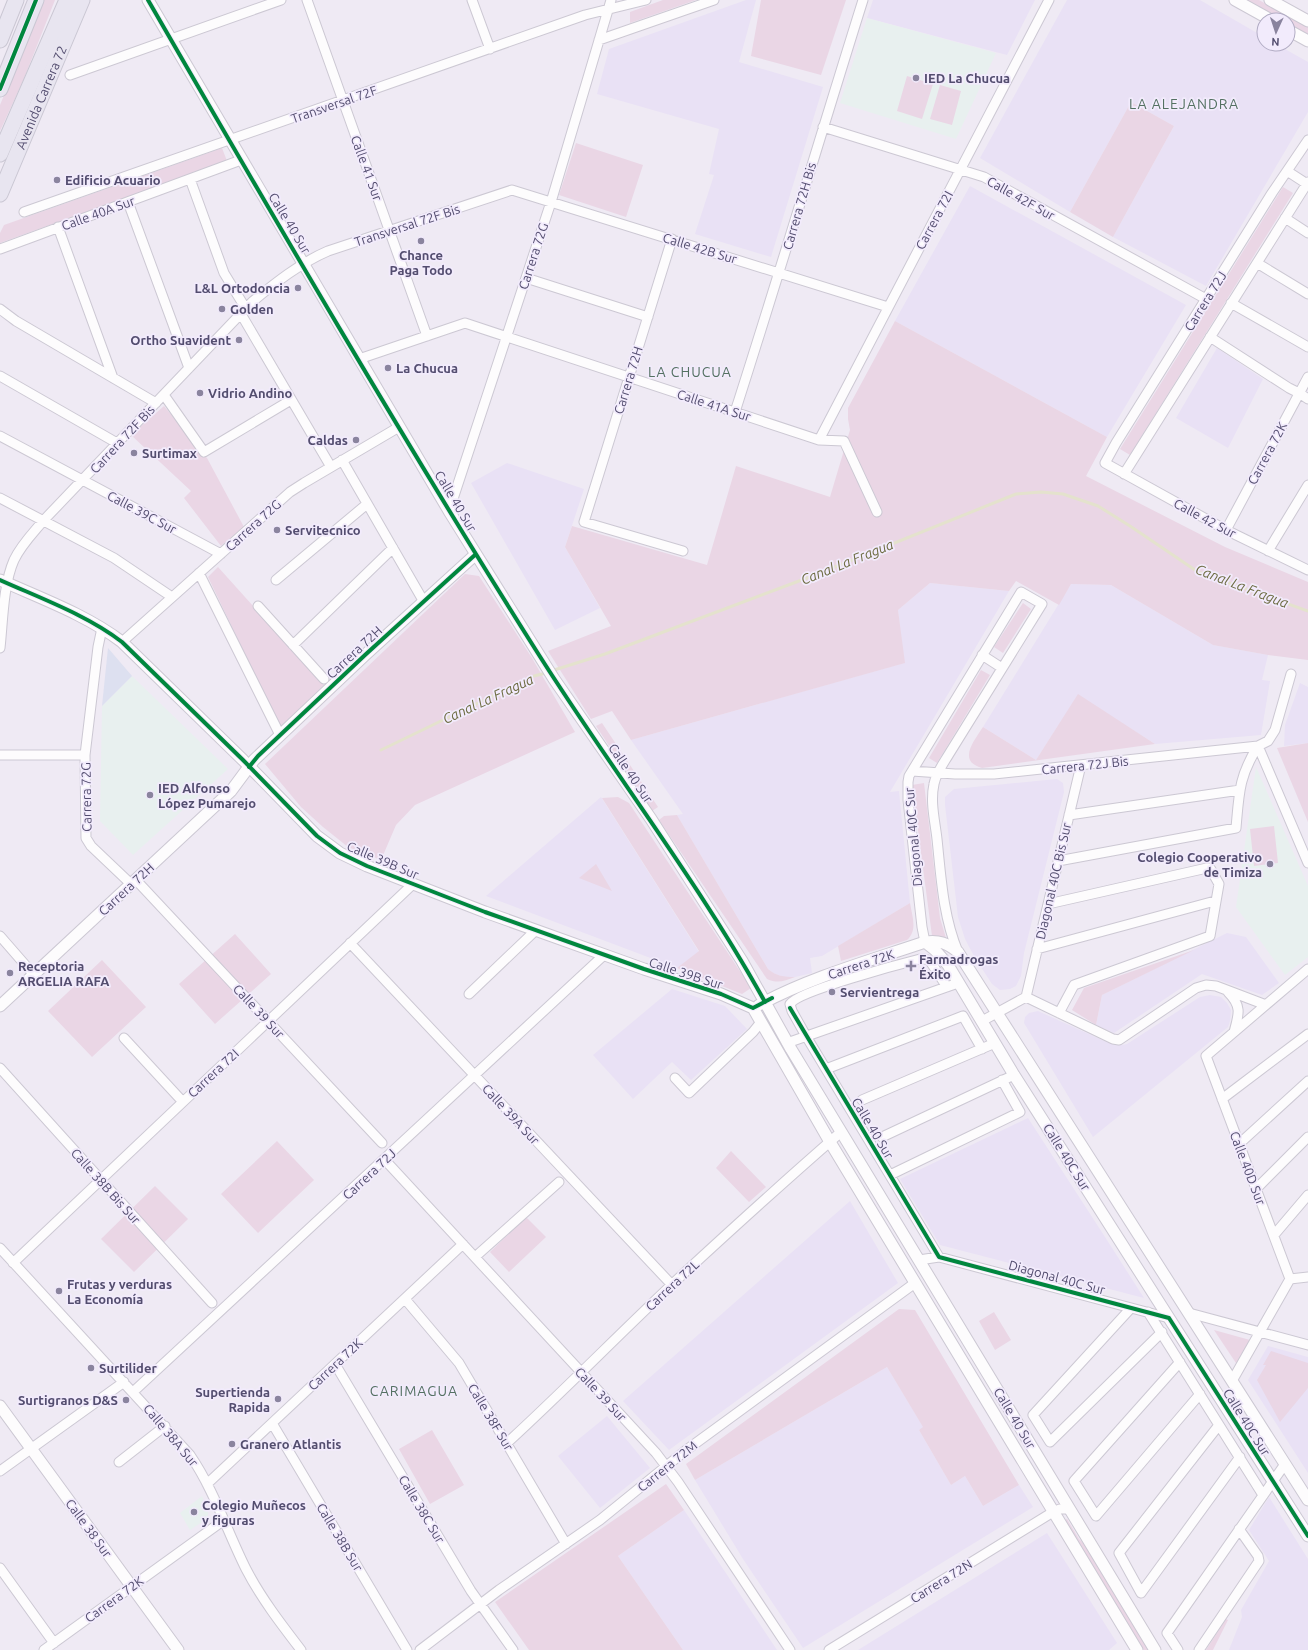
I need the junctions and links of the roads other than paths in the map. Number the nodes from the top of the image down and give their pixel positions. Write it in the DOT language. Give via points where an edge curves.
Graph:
graph roads {
  1 [pos="16,0"];
  2 [pos="36,0"];
  3 [pos="67,0"];
  4 [pos="82,0"];
  5 [pos="148,0"];
  6 [pos="281,0"];
  7 [pos="307,0"];
  8 [pos="472,0"];
  9 [pos="646,0"];
  10 [pos="714,0"];
  11 [pos="863,0"];
  12 [pos="1049,0"];
  13 [pos="1234,0"];
  14 [pos="1270,0"];
  15 [pos="610,4"];
  16 [pos="1256,12"];
  17 [pos="1308,21"];
  18 [pos="1296,34"];
  19 [pos="171,39"];
  20 [pos="0,40"];
  21 [pos="600,40"];
  22 [pos="1308,41"];
  23 [pos="490,49"];
  24 [pos="70,75"];
  25 [pos="0,89"];
  26 [pos="343,101"];
  27 [pos="823,127"];
  28 [pos="230,140"];
  29 [pos="1308,140"];
  30 [pos="0,154"];
  31 [pos="242,160"];
  32 [pos="960,169"];
  33 [pos="1287,171"];
  34 [pos="190,179"];
  35 [pos="1307,183"];
  36 [pos="512,190"];
  37 [pos="0,194"];
  38 [pos="128,202"];
  39 [pos="551,202"];
  40 [pos="24,212"];
  41 [pos="1285,218"];
  42 [pos="58,227"];
  43 [pos="389,230"];
  44 [pos="1308,233"];
  45 [pos="672,239"];
  46 [pos="0,249"];
  47 [pos="1257,263"];
  48 [pos="303,264"];
  49 [pos="780,273"];
  50 [pos="526,278"];
  51 [pos="1308,294"];
  52 [pos="1206,299"];
  53 [pos="1231,303"];
  54 [pos="888,307"];
  55 [pos="0,308"];
  56 [pos="243,312"];
  57 [pos="648,317"];
  58 [pos="427,336"];
  59 [pos="507,337"];
  60 [pos="1210,337"];
  61 [pos="1308,347"];
  62 [pos="359,359"];
  63 [pos="189,368"];
  64 [pos="0,376"];
  65 [pos="629,377"];
  66 [pos="1308,377"];
  67 [pos="113,378"];
  68 [pos="1299,392"];
  69 [pos="164,395"];
  70 [pos="1308,399"];
  71 [pos="291,400"];
  72 [pos="156,403"];
  73 [pos="735,412"];
  74 [pos="399,427"];
  75 [pos="0,436"];
  76 [pos="819,440"];
  77 [pos="117,443"];
  78 [pos="342,460"];
  79 [pos="1105,463"];
  80 [pos="331,467"];
  81 [pos="1124,474"];
  82 [pos="83,480"];
  83 [pos="1308,485"];
  84 [pos="0,498"];
  85 [pos="367,504"];
  86 [pos="449,511"];
  87 [pos="877,512"];
  88 [pos="44,521"];
  89 [pos="1226,530"];
  90 [pos="393,548"];
  91 [pos="683,551"];
  92 [pos="1268,551"];
  93 [pos="221,554"];
  94 [pos="476,554"];
  95 [pos="1308,570"];
  96 [pos="199,573"];
  97 [pos="276,580"];
  98 [pos="4,582"];
  99 [pos="172,597"];
  100 [pos="424,602"];
  101 [pos="258,606"];
  102 [pos="102,628"];
  103 [pos="122,642"];
  104 [pos="293,645"];
  105 [pos="0,648"];
  106 [pos="982,655"];
  107 [pos="1002,668"];
  108 [pos="1291,674"];
  109 [pos="324,679"];
  110 [pos="280,735"];
  111 [pos="1258,746"];
  112 [pos="85,754"];
  113 [pos="0,755"];
  114 [pos="1081,765"];
  115 [pos="249,767"];
  116 [pos="912,770"];
  117 [pos="938,773"];
  118 [pos="1240,790"];
  119 [pos="1069,815"];
  120 [pos="91,846"];
  121 [pos="1058,861"];
  122 [pos="1308,864"];
  123 [pos="133,882"];
  124 [pos="413,884"];
  125 [pos="1215,901"];
  126 [pos="1048,904"];
  127 [pos="536,930"];
  128 [pos="0,936"];
  129 [pos="925,942"];
  130 [pos="350,943"];
  131 [pos="1037,949"];
  132 [pos="897,952"];
  133 [pos="958,952"];
  134 [pos="604,955"];
  135 [pos="902,964"];
  136 [pos="1308,969"];
  137 [pos="34,974"];
  138 [pos="958,983"];
  139 [pos="947,987"];
  140 [pos="1226,990"];
  141 [pos="470,994"];
  142 [pos="1026,997"];
  143 [pos="765,1002"];
  144 [pos="1266,1005"];
  145 [pos="0,1006"];
  146 [pos="753,1008"];
  147 [pos="790,1008"];
  148 [pos="997,1013"];
  149 [pos="1059,1013"];
  150 [pos="268,1021"];
  151 [pos="982,1021"];
  152 [pos="761,1022"];
  153 [pos="753,1032"];
  154 [pos="1234,1032"];
  155 [pos="767,1033"];
  156 [pos="1308,1034"];
  157 [pos="806,1036"];
  158 [pos="124,1038"];
  159 [pos="787,1043"];
  160 [pos="995,1043"];
  161 [pos="982,1049"];
  162 [pos="0,1068"];
  163 [pos="826,1069"];
  164 [pos="1014,1074"];
  165 [pos="474,1076"];
  166 [pos="675,1078"];
  167 [pos="1002,1080"];
  168 [pos="1308,1081"];
  169 [pos="1222,1099"];
  170 [pos="862,1100"];
  171 [pos="183,1102"];
  172 [pos="841,1132"];
  173 [pos="882,1137"];
  174 [pos="1308,1137"];
  175 [pos="830,1142"];
  176 [pos="382,1143"];
  177 [pos="1239,1144"];
  178 [pos="384,1159"];
  179 [pos="890,1175"];
  180 [pos="101,1180"];
  181 [pos="559,1182"];
  182 [pos="1256,1189"];
  183 [pos="1308,1196"];
  184 [pos="1274,1235"];
  185 [pos="463,1244"];
  186 [pos="1146,1245"];
  187 [pos="0,1248"];
  188 [pos="1129,1255"];
  189 [pos="475,1257"];
  190 [pos="939,1257"];
  191 [pos="919,1260"];
  192 [pos="13,1263"];
  193 [pos="1308,1277"];
  194 [pos="1290,1280"];
  195 [pos="915,1283"];
  196 [pos="672,1285"];
  197 [pos="405,1299"];
  198 [pos="212,1303"];
  199 [pos="1131,1308"];
  200 [pos="1148,1312"];
  201 [pos="1189,1313"];
  202 [pos="1169,1318"];
  203 [pos="1162,1332"];
  204 [pos="1259,1332"];
  205 [pos="1308,1345"];
  206 [pos="1180,1362"];
  207 [pos="335,1364"];
  208 [pos="581,1372"];
  209 [pos="1232,1381"];
  210 [pos="124,1382"];
  211 [pos="133,1392"];
  212 [pos="1200,1394"];
  213 [pos="0,1406"];
  214 [pos="272,1424"];
  215 [pos="1219,1425"];
  216 [pos="164,1426"];
  217 [pos="507,1444"];
  218 [pos="31,1449"];
  219 [pos="1240,1457"];
  220 [pos="119,1462"];
  221 [pos="1285,1464"];
  222 [pos="666,1466"];
  223 [pos="0,1471"];
  224 [pos="1273,1481"];
  225 [pos="208,1484"];
  226 [pos="1263,1495"];
  227 [pos="1062,1496"];
  228 [pos="1308,1500"];
  229 [pos="1069,1508"];
  230 [pos="1053,1512"];
  231 [pos="224,1520"];
  232 [pos="1239,1529"];
  233 [pos="1308,1536"];
  234 [pos="566,1544"];
  235 [pos="0,1568"];
  236 [pos="132,1586"];
  237 [pos="480,1605"];
  238 [pos="54,1643"];
  239 [pos="44,1650"];
  240 [pos="178,1650"];
  241 [pos="300,1650"];
  242 [pos="407,1650"];
  243 [pos="420,1650"];
  244 [pos="513,1650"];
  245 [pos="790,1650"];
  246 [pos="828,1650"];
  247 [pos="1137,1650"];
  248 [pos="1155,1650"];
  249 [pos="1178,1650"];
  250 [pos="1199,1650"];
  1 -- 20 [label="highway"];
  2 -- 25 [label="highway"];
  3 -- 30 [label="highway, Avenida Carrera 72"];
  4 -- 37 [label="highway, Avenida Carrera 72"];
  5 -- 19 [label="street, Calle 40 Sur"];
  6 -- 19 [label="street"];
  7 -- 26 [label="street, Calle 41 Sur"];
  8 -- 23 [label="street"];
  9 -- 15 [label="street, Transversal 72F"];
  10 -- 21 [label="street"];
  11 -- 27 [label="street, Carrera 72H Bis"];
  12 -- 32 [label="street, Carrera 72I"];
  13 -- 16 [label="street"];
  14 -- 17 [label="street"];
  15 -- 21 [label="street, Carrera 72G"];
  15 -- 23 [label="street, Transversal 72F"];
  18 -- 22 [label="street"];
  19 -- 24 [label="street"];
  19 -- 28 [label="street, Calle 40 Sur"];
  21 -- 39 [label="street, Carrera 72G"];
  23 -- 26 [label="street, Transversal 72F"];
  26 -- 28 [label="street, Transversal 72F"];
  26 -- 43 [label="street, Calle 41 Sur"];
  27 -- 32 [label="street, Calle 42F Sur"];
  27 -- 49 [label="street, Carrera 72H Bis"];
  28 -- 31 [label="street, Calle 40 Sur"];
  28 -- 40 [label="street, Transversal 72F"];
  29 -- 33 [label="street, Carrera 72J"];
  31 -- 34 [label="street, Calle 40A Sur"];
  31 -- 48 [label="street, Calle 40 Sur"];
  32 -- 52 [label="street, Calle 42F Sur" via="991,181"];
  32 -- 54 [label="street, Carrera 72I"];
  33 -- 35 [label="street"];
  33 -- 52 [label="street, Carrera 72J"];
  34 -- 38 [label="street, Calle 40A Sur"];
  34 -- 56 [label="street" via="224,273"];
  35 -- 41 [label="street, Carrera 72J"];
  36 -- 39 [label="street, Calle 42B Sur"];
  36 -- 43 [label="street, Transversal 72F Bis"];
  38 -- 42 [label="street, Calle 40A Sur"];
  38 -- 63 [label="street"];
  39 -- 45 [label="street, Calle 42B Sur"];
  39 -- 50 [label="street, Carrera 72G"];
  41 -- 44 [label="street"];
  41 -- 47 [label="street, Carrera 72J"];
  42 -- 46 [label="street, Calle 40A Sur"];
  42 -- 67 [label="street"];
  43 -- 48 [label="street, Transversal 72F Bis" via="321,254"];
  43 -- 58 [label="street, Calle 41 Sur"];
  45 -- 49 [label="street, Calle 42B Sur"];
  45 -- 57 [label="street, Carrera 72H"];
  47 -- 51 [label="street"];
  47 -- 53 [label="street, Carrera 72J"];
  48 -- 56 [label="street, Carrera 72F Bis" via="263,293"];
  48 -- 62 [label="street, Calle 40 Sur"];
  49 -- 54 [label="street, Calle 42B Sur"];
  49 -- 73 [label="street, Carrera 72H Bis"];
  50 -- 57 [label="street"];
  50 -- 59 [label="street, Carrera 72G"];
  52 -- 79 [label="street, Carrera 72J"];
  53 -- 60 [label="street, Carrera 72J"];
  53 -- 61 [label="street"];
  54 -- 76 [label="street, Carrera 72I"];
  55 -- 67 [label="street" via="16,321"];
  56 -- 63 [label="street, Carrera 72F Bis"];
  56 -- 71 [label="street"];
  57 -- 65 [label="street, Carrera 72H"];
  58 -- 59 [label="street, Calle 41A Sur" via="465,323"];
  58 -- 62 [label="street"];
  59 -- 65 [label="street, Calle 41A Sur"];
  59 -- 86 [label="street, Carrera 72G"];
  60 -- 68 [label="street"];
  60 -- 81 [label="street, Carrera 72J"];
  62 -- 74 [label="street, Calle 40 Sur"];
  63 -- 69 [label="street, Carrera 72F Bis"];
  64 -- 77 [label="street"];
  65 -- 73 [label="street, Calle 41A Sur"];
  65 -- 91 [label="street, Carrera 72H" via="584,522"];
  66 -- 68 [label="street, Carrera 72K"];
  67 -- 72 [label="street"];
  68 -- 70 [label="street"];
  68 -- 89 [label="street, Carrera 72K"];
  69 -- 71 [label="street" via="204,452"];
  69 -- 72 [label="street, Carrera 72F Bis"];
  71 -- 80 [label="street"];
  72 -- 77 [label="street, Carrera 72F Bis"];
  73 -- 76 [label="street, Calle 41A Sur"];
  74 -- 78 [label="street, Carrera 72G"];
  74 -- 86 [label="street, Calle 40 Sur"];
  75 -- 82 [label="street, Calle 39C Sur"];
  76 -- 87 [label="street, Calle 41A Sur" via="844,441"];
  77 -- 82 [label="street, Carrera 72F Bis"];
  78 -- 80 [label="street, Carrera 72G"];
  78 -- 85 [label="street"];
  79 -- 81 [label="street, Calle 42 Sur"];
  80 -- 93 [label="street, Carrera 72G" via="290,492"];
  81 -- 89 [label="street, Calle 42 Sur"];
  82 -- 88 [label="street, Carrera 72F Bis"];
  82 -- 93 [label="street, Calle 39C Sur"];
  83 -- 92 [label="street"];
  84 -- 88 [label="street"];
  85 -- 90 [label="street"];
  85 -- 97 [label="street"];
  86 -- 94 [label="street, Calle 40 Sur"];
  88 -- 98 [label="street, Carrera 72F Bis" via="18,552"];
  88 -- 99 [label="street" via="114,558"];
  89 -- 92 [label="street, Calle 42 Sur"];
  90 -- 100 [label="street"];
  90 -- 104 [label="street"];
  92 -- 95 [label="street, Calle 42 Sur"];
  93 -- 96 [label="street, Carrera 72G"];
  94 -- 100 [label="street, Carrera 72H"];
  94 -- 143 [label="street, Calle 40 Sur" via="554,679 651,819 742,961"];
  96 -- 99 [label="street, Carrera 72G"];
  96 -- 110 [label="street"];
  98 -- 102 [label="street, Calle 39B Sur"];
  98 -- 105 [label="street, Carrera 72F Bis"];
  99 -- 103 [label="street, Carrera 72G"];
  100 -- 110 [label="street, Carrera 72H"];
  101 -- 104 [label="street"];
  102 -- 103 [label="street, Calle 39B Sur"];
  102 -- 112 [label="street, Carrera 72G"];
  103 -- 115 [label="street, Calle 39B Sur"];
  104 -- 109 [label="street"];
  106 -- 107 [label="street"];
  106 -- 107 [label="street, Diagonal 40C Sur" via="1021,592 1042,604"];
  106 -- 116 [label="street, Diagonal 40C Sur"];
  107 -- 117 [label="street, Diagonal 40C Sur"];
  108 -- 111 [label="street" via="1275,730 1268,741"];
  110 -- 115 [label="street, Carrera 72H"];
  111 -- 114 [label="street, Carrera 72J Bis"];
  111 -- 118 [label="street" via="1244,772"];
  111 -- 122 [label="street"];
  112 -- 113 [label="street"];
  112 -- 120 [label="street, Carrera 72G" via="86,838"];
  114 -- 117 [label="street, Carrera 72J Bis" via="975,775"];
  114 -- 119 [label="street, Diagonal 40C Bis Sur"];
  115 -- 123 [label="street, Carrera 72H" via="231,791"];
  115 -- 124 [label="street, Calle 39B Sur" via="328,845 367,866"];
  116 -- 117 [label="street, Carrera 72J Bis"];
  116 -- 129 [label="street, Diagonal 40C Sur" via="908,782 908,800"];
  117 -- 133 [label="street, Diagonal 40C Sur" via="932,803 948,923"];
  118 -- 119 [label="street"];
  118 -- 121 [label="street" via="1236,828"];
  119 -- 121 [label="street, Diagonal 40C Bis Sur"];
  120 -- 123 [label="street, Calle 39 Sur"];
  121 -- 126 [label="street, Diagonal 40C Bis Sur"];
  123 -- 137 [label="street, Carrera 72H"];
  123 -- 150 [label="street, Calle 39 Sur"];
  124 -- 127 [label="street, Calle 39B Sur"];
  124 -- 130 [label="street, Carrera 72I"];
  125 -- 126 [label="street" via="1219,884 1210,868 1207,868"];
  125 -- 131 [label="street"];
  125 -- 149 [label="street" via="1212,934 1208,937 1074,985"];
  126 -- 131 [label="street, Diagonal 40C Bis Sur"];
  127 -- 134 [label="street, Calle 39B Sur"];
  127 -- 141 [label="street"];
  128 -- 137 [label="street"];
  129 -- 132 [label="street, Carrera 72K"];
  129 -- 133 [label="street, Carrera 72K" via="944,942"];
  129 -- 138 [label="street, Calle 40C Sur" via="943,958"];
  130 -- 150 [label="street, Carrera 72I"];
  130 -- 165 [label="street, Calle 39A Sur"];
  131 -- 142 [label="street, Diagonal 40C Bis Sur"];
  132 -- 135 [label="street"];
  132 -- 143 [label="street, Carrera 72K" via="814,980"];
  133 -- 148 [label="street, Calle 40C Sur"];
  134 -- 146 [label="street, Calle 39B Sur" via="721,994"];
  134 -- 165 [label="street, Carrera 72J"];
  135 -- 139 [label="street, Carrera 72K" via="925,959 930,962"];
  135 -- 147 [label="street, Carrera 72K" via="828,986 796,999"];
  136 -- 144 [label="street"];
  137 -- 145 [label="street, Carrera 72H"];
  138 -- 139 [label="street"];
  138 -- 151 [label="street, Calle 40C Sur"];
  139 -- 157 [label="street"];
  140 -- 144 [label="street"];
  140 -- 149 [label="street" via="1206,985 1196,988 1119,1040"];
  140 -- 154 [label="street" via="1235,1000 1239,1012"];
  142 -- 148 [label="street"];
  142 -- 149 [label="street"];
  143 -- 146 [label="street"];
  143 -- 159 [label="street, Calle 40 Sur"];
  144 -- 154 [label="street"];
  146 -- 152 [label="street, Calle 40 Sur"];
  147 -- 157 [label="street, Calle 40 Sur"];
  148 -- 151 [label="street"];
  148 -- 186 [label="street, Calle 40C Sur"];
  150 -- 171 [label="street, Carrera 72I"];
  150 -- 176 [label="street, Calle 39 Sur"];
  151 -- 160 [label="street, Calle 40C Sur"];
  152 -- 153 [label="street"];
  152 -- 155 [label="street, Calle 40 Sur"];
  153 -- 155 [label="street"];
  153 -- 166 [label="street" via="690,1092"];
  154 -- 169 [label="street, Calle 40D Sur" via="1206,1056"];
  155 -- 175 [label="street, Calle 40 Sur"];
  156 -- 169 [label="street"];
  157 -- 159 [label="street"];
  157 -- 163 [label="street, Calle 40 Sur"];
  158 -- 171 [label="street"];
  159 -- 172 [label="street, Calle 40 Sur"];
  160 -- 161 [label="street"];
  160 -- 164 [label="street, Calle 40C Sur"];
  161 -- 163 [label="street" via="963,1016"];
  161 -- 170 [label="street"];
  162 -- 180 [label="street, Calle 38B Bis Sur"];
  163 -- 179 [label="street, Calle 40 Sur"];
  164 -- 167 [label="street"];
  164 -- 188 [label="street, Calle 40C Sur"];
  165 -- 178 [label="street, Carrera 72J"];
  165 -- 196 [label="street, Calle 39A Sur"];
  167 -- 173 [label="street"];
  167 -- 179 [label="street" via="1020,1112"];
  168 -- 177 [label="street"];
  169 -- 177 [label="street, Calle 40D Sur"];
  171 -- 180 [label="street, Carrera 72I"];
  172 -- 175 [label="street, Carrera 72L"];
  172 -- 191 [label="street, Calle 40 Sur"];
  174 -- 182 [label="street"];
  175 -- 195 [label="street, Calle 40 Sur"];
  175 -- 196 [label="street, Carrera 72L"];
  177 -- 182 [label="street, Calle 40D Sur"];
  178 -- 185 [label="street, Calle 39 Sur"];
  178 -- 211 [label="street, Carrera 72J"];
  179 -- 190 [label="street, Calle 40 Sur"];
  180 -- 192 [label="street, Carrera 72I"];
  180 -- 198 [label="street, Calle 38B Bis Sur"];
  181 -- 189 [label="street"];
  182 -- 184 [label="street, Calle 40D Sur"];
  183 -- 184 [label="street"];
  184 -- 194 [label="street, Calle 40D Sur"];
  185 -- 189 [label="street, Calle 39 Sur"];
  185 -- 197 [label="street, Carrera 72K"];
  186 -- 188 [label="street"];
  186 -- 201 [label="street, Calle 40C Sur"];
  187 -- 192 [label="street, Calle 38A Sur"];
  188 -- 202 [label="street, Calle 40C Sur"];
  189 -- 208 [label="street, Calle 39 Sur"];
  190 -- 191 [label="street, Diagonal 40C Sur"];
  190 -- 199 [label="street, Diagonal 40C Sur"];
  191 -- 227 [label="street, Calle 40 Sur"];
  192 -- 210 [label="street, Calle 38A Sur"];
  193 -- 194 [label="street"];
  194 -- 204 [label="street"];
  195 -- 222 [label="street, Carrera 72M"];
  195 -- 230 [label="street, Calle 40 Sur"];
  196 -- 208 [label="street, Carrera 72L"];
  197 -- 207 [label="street, Carrera 72K"];
  197 -- 217 [label="street, Calle 38F Sur" via="459,1363"];
  199 -- 200 [label="street, Diagonal 40C Sur"];
  199 -- 203 [label="street, Calle 40 Sur" via="1033,1415 1050,1442"];
  200 -- 202 [label="street, Diagonal 40C Sur"];
  200 -- 203 [label="street, Calle 40C Sur"];
  201 -- 204 [label="street"];
  201 -- 209 [label="street, Calle 40C Sur"];
  202 -- 224 [label="street, Calle 40C Sur"];
  203 -- 206 [label="street, Calle 40C Sur"];
  204 -- 205 [label="street"];
  204 -- 209 [label="street"];
  206 -- 212 [label="street, Calle 40C Sur"];
  206 -- 212 [label="street" via="1074,1481 1096,1516"];
  207 -- 214 [label="street, Carrera 72K"];
  207 -- 237 [label="street, Calle 38C Sur"];
  208 -- 217 [label="street, Carrera 72L"];
  208 -- 222 [label="street, Calle 39 Sur"];
  209 -- 221 [label="street, Calle 40C Sur"];
  210 -- 211 [label="street, Calle 38A Sur"];
  210 -- 218 [label="street"];
  211 -- 216 [label="street, Calle 38A Sur"];
  212 -- 215 [label="street, Calle 40C Sur"];
  213 -- 218 [label="street, Calle 38 Sur"];
  214 -- 225 [label="street, Carrera 72K"];
  214 -- 242 [label="street, Calle 38B Sur"];
  215 -- 219 [label="street, Calle 40C Sur"];
  215 -- 219 [label="street" via="1118,1553 1141,1592"];
  216 -- 220 [label="street"];
  216 -- 225 [label="street, Calle 38A Sur" via="190,1455"];
  217 -- 234 [label="street, Calle 38F Sur"];
  218 -- 223 [label="street"];
  218 -- 236 [label="street, Calle 38 Sur"];
  219 -- 226 [label="street, Calle 40C Sur"];
  221 -- 224 [label="street"];
  221 -- 228 [label="street, Calle 40C Sur"];
  222 -- 234 [label="street, Carrera 72M"];
  222 -- 245 [label="street, Calle 39 Sur"];
  224 -- 226 [label="street"];
  224 -- 233 [label="street, Calle 40C Sur"];
  225 -- 231 [label="street, Calle 38A Sur"];
  226 -- 232 [label="street"];
  227 -- 229 [label="street, Calle 40 Sur"];
  227 -- 230 [label="street, Carrera 72N"];
  229 -- 230 [label="street, Carrera 72N"];
  229 -- 248 [label="street, Calle 40 Sur"];
  230 -- 246 [label="street, Carrera 72N"];
  230 -- 247 [label="street, Calle 40 Sur"];
  231 -- 236 [label="street, Carrera 72K"];
  231 -- 241 [label="street, Calle 38A Sur" via="255,1585"];
  232 -- 249 [label="street" via="1167,1633"];
  232 -- 250 [label="street" via="1259,1561"];
  234 -- 237 [label="street, Carrera 72M"];
  235 -- 238 [label="street"];
  236 -- 238 [label="street, Carrera 72K"];
  236 -- 240 [label="street, Calle 38 Sur"];
  237 -- 243 [label="street, Carrera 72M"];
  237 -- 244 [label="street, Calle 38C Sur"];
  238 -- 239 [label="street, Carrera 72K"];
}
